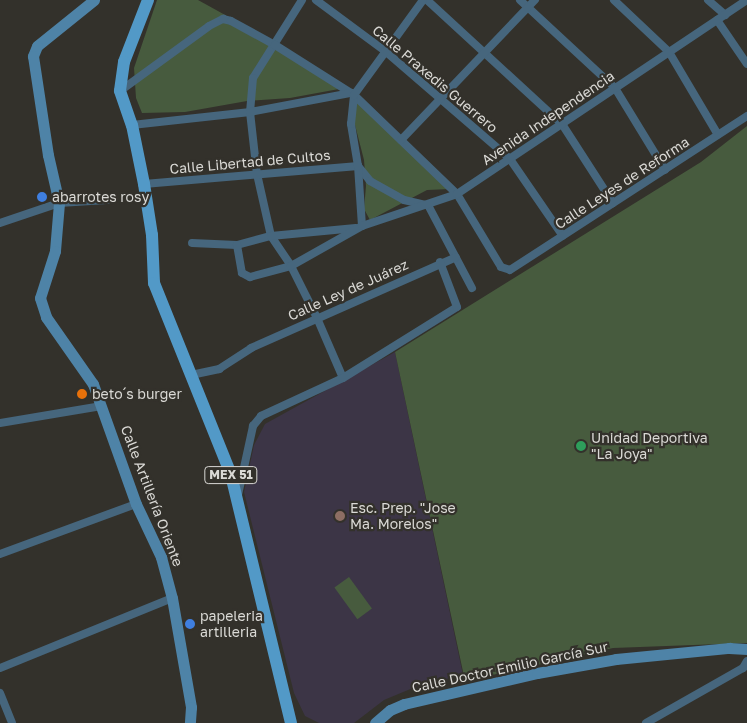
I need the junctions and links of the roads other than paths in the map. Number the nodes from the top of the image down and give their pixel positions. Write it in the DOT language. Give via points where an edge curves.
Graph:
graph roads {
  1 [pos="94,0"];
  2 [pos="148,0"];
  3 [pos="302,0"];
  4 [pos="316,0"];
  5 [pos="423,0"];
  6 [pos="427,0"];
  7 [pos="520,0"];
  8 [pos="535,0"];
  9 [pos="614,0"];
  10 [pos="708,0"];
  11 [pos="747,0"];
  12 [pos="528,8"];
  13 [pos="725,15"];
  14 [pos="717,20"];
  15 [pos="275,45"];
  16 [pos="385,51"];
  17 [pos="669,52"];
  18 [pos="485,53"];
  19 [pos="747,64"];
  20 [pos="615,88"];
  21 [pos="120,91"];
  22 [pos="352,94"];
  23 [pos="441,99"];
  24 [pos="250,112"];
  25 [pos="747,116"];
  26 [pos="562,124"];
  27 [pos="132,125"];
  28 [pos="718,135"];
  29 [pos="401,140"];
  30 [pos="510,159"];
  31 [pos="358,166"];
  32 [pos="664,170"];
  33 [pos="257,174"];
  34 [pos="144,184"];
  35 [pos="457,194"];
  36 [pos="107,200"];
  37 [pos="59,203"];
  38 [pos="613,203"];
  39 [pos="428,205"];
  40 [pos="0,223"];
  41 [pos="361,227"];
  42 [pos="271,236"];
  43 [pos="562,236"];
  44 [pos="192,243"];
  45 [pos="237,244"];
  46 [pos="456,257"];
  47 [pos="440,262"];
  48 [pos="291,266"];
  49 [pos="472,288"];
  50 [pos="317,318"];
  51 [pos="191,375"];
  52 [pos="343,378"];
  53 [pos="102,406"];
  54 [pos="0,423"];
  55 [pos="237,499"];
  56 [pos="136,504"];
  57 [pos="0,554"];
  58 [pos="172,598"];
  59 [pos="747,649"];
  60 [pos="746,666"];
  61 [pos="0,668"];
  62 [pos="0,693"];
  63 [pos="288,708"];
  64 [pos="12,723"];
  65 [pos="190,723"];
  66 [pos="291,723"];
  67 [pos="298,723"];
  68 [pos="375,723"];
  69 [pos="647,723"];
  1 -- 37 [label="street, Calle Artillería Oriente" via="37,46 33,56"];
  2 -- 21 [label="main road, MEX 51" via="124,62"];
  3 -- 15 [label="street"];
  4 -- 16 [label="street, Calle Praxedis Guerrero"];
  5 -- 16 [label="street"];
  6 -- 18 [label="street"];
  7 -- 12 [label="street"];
  8 -- 12 [label="street"];
  9 -- 17 [label="street"];
  10 -- 13 [label="street"];
  11 -- 13 [label="street, Avenida Independencia"];
  12 -- 18 [label="street"];
  12 -- 20 [label="street"];
  13 -- 14 [label="street, Avenida Independencia"];
  14 -- 17 [label="street, Avenida Independencia"];
  14 -- 19 [label="street"];
  15 -- 21 [label="street" via="223,19"];
  15 -- 22 [label="street"];
  15 -- 24 [label="street" via="253,78"];
  16 -- 22 [label="street"];
  16 -- 23 [label="street, Calle Praxedis Guerrero"];
  17 -- 20 [label="street, Avenida Independencia"];
  17 -- 28 [label="street"];
  18 -- 23 [label="street"];
  18 -- 26 [label="street"];
  20 -- 26 [label="street, Avenida Independencia"];
  20 -- 32 [label="street"];
  21 -- 27 [label="main road, MEX 51"];
  22 -- 24 [label="street"];
  22 -- 29 [label="street"];
  22 -- 31 [label="street" via="351,124"];
  23 -- 29 [label="street"];
  23 -- 30 [label="street, Calle Praxedis Guerrero"];
  24 -- 27 [label="street"];
  24 -- 33 [label="street"];
  25 -- 28 [label="street, Calle Leyes de Reforma"];
  26 -- 30 [label="street, Avenida Independencia"];
  26 -- 38 [label="street"];
  27 -- 34 [label="main road, MEX 51"];
  28 -- 32 [label="street, Calle Leyes de Reforma"];
  29 -- 35 [label="street"];
  30 -- 35 [label="street, Avenida Independencia"];
  30 -- 43 [label="street, Calle Praxedis Guerrero"];
  31 -- 33 [label="street, Calle Libertad de Cultos"];
  31 -- 39 [label="street" via="370,181 404,200"];
  31 -- 41 [label="street"];
  32 -- 38 [label="street, Calle Leyes de Reforma"];
  33 -- 34 [label="street, Calle Libertad de Cultos"];
  33 -- 42 [label="street"];
  34 -- 51 [label="main road, MEX 51" via="152,235 154,283"];
  35 -- 39 [label="street, Avenida Independencia"];
  35 -- 43 [label="street, Calle Leyes de Reforma" via="501,266 510,270"];
  36 -- 37 [label="street"];
  37 -- 40 [label="street"];
  37 -- 53 [label="street, Calle Artillería Oriente" via="55,251 40,298 46,316 89,377"];
  38 -- 43 [label="street, Calle Leyes de Reforma"];
  39 -- 41 [label="street, Avenida Independencia"];
  39 -- 46 [label="street"];
  41 -- 42 [label="street"];
  41 -- 48 [label="street"];
  42 -- 45 [label="street"];
  42 -- 48 [label="street"];
  44 -- 45 [label="street"];
  45 -- 48 [label="street" via="244,276"];
  46 -- 47 [label="street, Calle Ley de Juárez"];
  46 -- 49 [label="street"];
  47 -- 50 [label="street, Calle Ley de Juárez"];
  47 -- 52 [label="street" via="457,307"];
  48 -- 50 [label="street"];
  50 -- 51 [label="street, Calle Ley de Juárez" via="251,348 219,368"];
  50 -- 52 [label="street"];
  51 -- 55 [label="main road, MEX 51" via="230,472"];
  52 -- 55 [label="street" via="256,420"];
  53 -- 54 [label="street"];
  53 -- 56 [label="street, Calle Artillería Oriente"];
  55 -- 63 [label="main road, MEX 51"];
  56 -- 57 [label="street"];
  56 -- 58 [label="street, Calle Artillería Oriente" via="162,557"];
  58 -- 61 [label="street"];
  58 -- 65 [label="street, Calle Artillería Oriente" via="191,707"];
  59 -- 68 [label="street, Calle Doctor Emilio García Sur" via="616,659 537,673 404,704 390,710"];
  60 -- 69 [label="street"];
  62 -- 64 [label="street"];
  63 -- 66 [label="main road, MEX 51"];
  63 -- 67 [label="main road"];
}
